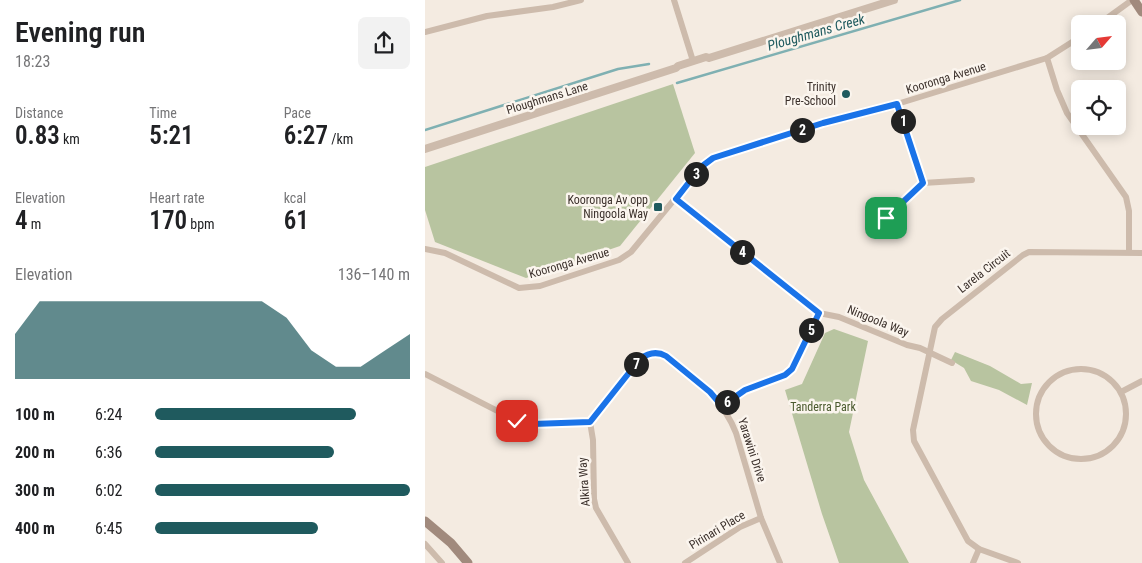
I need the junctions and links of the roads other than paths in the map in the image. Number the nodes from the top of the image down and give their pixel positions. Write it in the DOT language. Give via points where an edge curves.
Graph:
graph roads {
  1 [pos="581,0"];
  2 [pos="674,0"];
  3 [pos="894,0"];
  4 [pos="1133,0"];
  5 [pos="1142,12"];
  6 [pos="1112,15"];
  7 [pos="425,32"];
  8 [pos="1071,43"];
  9 [pos="709,58"];
  10 [pos="1047,58"];
  11 [pos="693,61"];
  12 [pos="676,68"];
  13 [pos="897,104"];
  14 [pos="425,149"];
  15 [pos="972,180"];
  16 [pos="923,183"];
  17 [pos="676,199"];
  18 [pos="886,218"];
  19 [pos="425,249"];
  20 [pos="1129,252"];
  21 [pos="1142,253"];
  22 [pos="819,313"];
  23 [pos="930,353"];
  24 [pos="952,363"];
  25 [pos="425,374"];
  26 [pos="1142,380"];
  27 [pos="1121,392"];
  28 [pos="722,406"];
  29 [pos="590,422"];
  30 [pos="761,518"];
  31 [pos="425,521"];
  32 [pos="425,544"];
  33 [pos="979,549"];
  34 [pos="442,563"];
  35 [pos="468,563"];
  36 [pos="628,563"];
  37 [pos="685,563"];
  38 [pos="780,563"];
  39 [pos="973,563"];
  40 [pos="1018,563"];
  1 -- 7 [label="street" via="487,16"];
  2 -- 11 [label="street"];
  3 -- 9 [label="street, Ploughmans Lane"];
  4 -- 5 [label="main road"];
  4 -- 6 [label="street"];
  8 -- 10 [label="street, Kooronga Avenue"];
  9 -- 11 [label="street, Ploughmans Lane"];
  9 -- 12 [label="street, Ploughmans Lane"];
  10 -- 13 [label="street, Kooronga Avenue"];
  10 -- 20 [label="street" via="1067,113 1126,197"];
  11 -- 12 [label="street, Ploughmans Lane"];
  12 -- 14 [label="street, Ploughmans Lane"];
  13 -- 16 [label="street"];
  13 -- 17 [label="street, Kooronga Avenue" via="823,123 713,158 701,167"];
  15 -- 16 [label="street"];
  16 -- 18 [label="street"];
  17 -- 19 [label="street, Kooronga Avenue" via="631,252 619,260 540,286 519,288 445,253"];
  17 -- 22 [label="street, Ningoola Way"];
  20 -- 21 [label="street, Larela Circuit"];
  20 -- 23 [label="street, Larela Circuit" via="1035,251 1023,255 937,323"];
  22 -- 23 [label="street, Ningoola Way" via="839,317"];
  22 -- 28 [label="street" via="789,373 745,390"];
  23 -- 24 [label="street"];
  23 -- 33 [label="street, Larela Circuit" via="913,430 914,441 965,537"];
  25 -- 29 [label="street" via="517,421 533,424"];
  26 -- 27 [label="street"];
  27 -- 27 [label="street" via="1126,407 1124,428 1115,444 1101,454 1082,459 1069,457 1051,447 1042,435 1036,416 1039,398 1045,387 1061,373 1078,368 1093,370 1107,376"];
  28 -- 29 [label="street, Yarawini Drive" via="666,356 651,353 640,359"];
  28 -- 30 [label="street, Yarawini Drive" via="736,433"];
  29 -- 36 [label="street, Alkira Way" via="596,508"];
  30 -- 37 [label="street, Pirinari Place" via="740,527"];
  30 -- 38 [label="street, Yarawini Drive"];
  31 -- 35 [label="main road"];
  32 -- 34 [label="street"];
  33 -- 39 [label="street"];
  33 -- 40 [label="street, Larela Circuit"];
}
